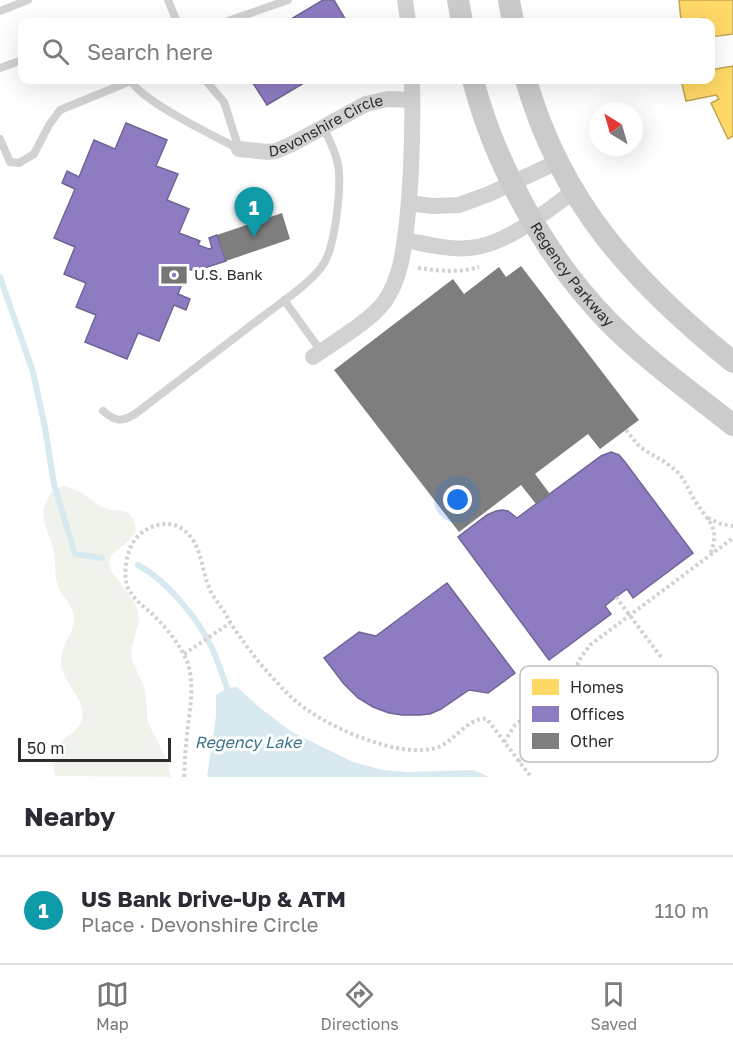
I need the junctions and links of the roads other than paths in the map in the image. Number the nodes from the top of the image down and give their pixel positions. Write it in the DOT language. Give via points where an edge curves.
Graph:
graph roads {
  1 [pos="28,0"];
  2 [pos="168,0"];
  3 [pos="288,0"];
  4 [pos="405,0"];
  5 [pos="458,0"];
  6 [pos="509,0"];
  7 [pos="0,11"];
  8 [pos="175,18"];
  9 [pos="236,18"];
  10 [pos="407,18"];
  11 [pos="461,18"];
  12 [pos="512,18"];
  13 [pos="18,61"];
  14 [pos="0,68"];
  15 [pos="122,84"];
  16 [pos="132,84"];
  17 [pos="208,84"];
  18 [pos="412,84"];
  19 [pos="474,84"];
  20 [pos="527,84"];
  21 [pos="412,100"];
  22 [pos="323,127"];
  23 [pos="0,139"];
  24 [pos="238,149"];
  25 [pos="557,162"];
  26 [pos="513,183"];
  27 [pos="574,191"];
  28 [pos="409,203"];
  29 [pos="533,220"];
  30 [pos="405,240"];
  31 [pos="284,300"];
  32 [pos="317,354"];
  33 [pos="733,362"];
  34 [pos="103,411"];
  35 [pos="733,424"];
  1 -- 7 [label="lane"];
  2 -- 8 [label="lane"];
  3 -- 9 [label="lane"];
  4 -- 10 [label="street"];
  5 -- 11 [label="main road"];
  6 -- 12 [label="main road"];
  13 -- 14 [label="lane"];
  15 -- 23 [label="lane" via="60,110 34,154 19,162 10,162"];
  16 -- 24 [label="lane" via="161,107"];
  17 -- 24 [label="lane" via="224,102"];
  18 -- 21 [label="street"];
  19 -- 26 [label="main road, Regency Parkway"];
  20 -- 25 [label="main road"];
  21 -- 22 [label="street, Devonshire Circle" via="372,102"];
  21 -- 28 [label="street"];
  22 -- 24 [label="street, Devonshire Circle" via="276,151"];
  22 -- 31 [label="lane" via="335,153 339,179 330,249 320,269"];
  25 -- 26 [label="street"];
  25 -- 27 [label="main road"];
  26 -- 28 [label="street" via="459,205"];
  26 -- 29 [label="main road, Regency Parkway"];
  27 -- 29 [label="street"];
  27 -- 33 [label="main road" via="638,276"];
  28 -- 30 [label="street"];
  29 -- 30 [label="street" via="497,241 472,248"];
  29 -- 35 [label="main road, Regency Parkway" via="567,273 608,321"];
  30 -- 32 [label="street" via="398,272 384,303"];
  31 -- 32 [label="lane"];
  31 -- 34 [label="lane" via="127,419 118,420"];
}
